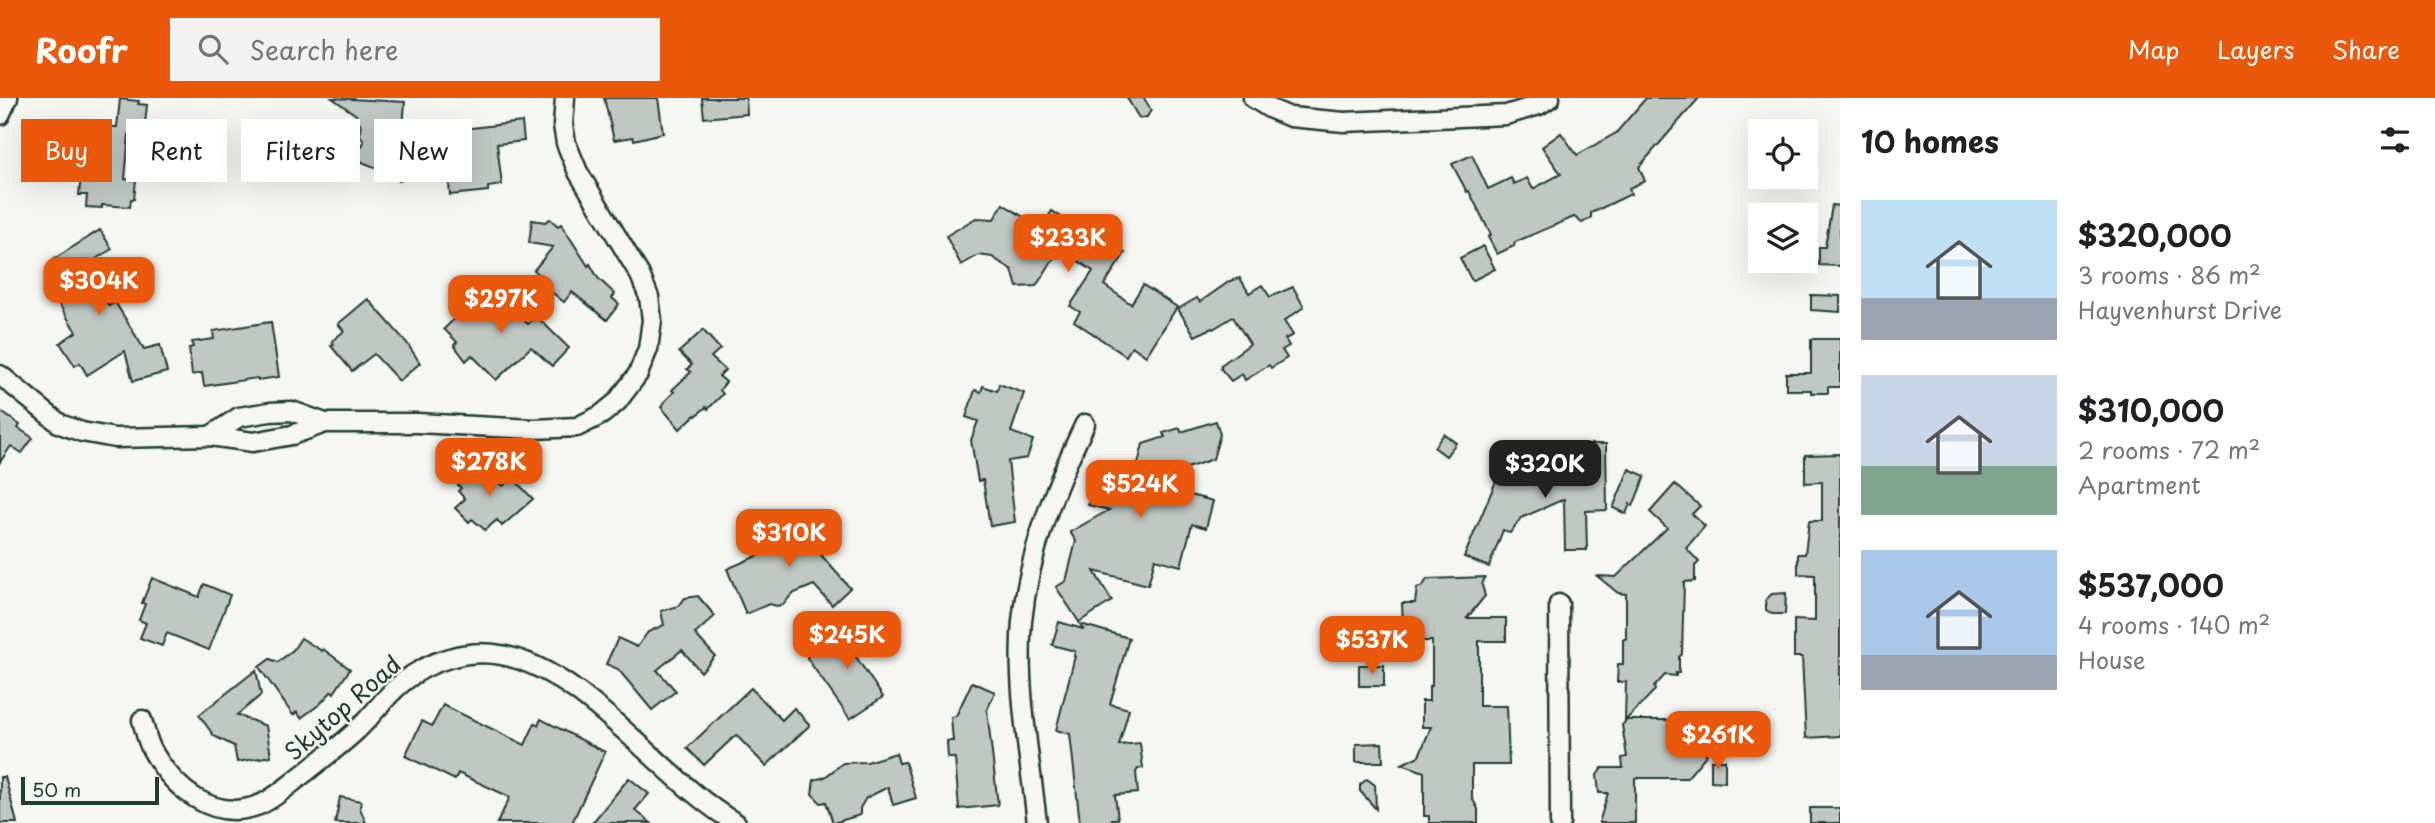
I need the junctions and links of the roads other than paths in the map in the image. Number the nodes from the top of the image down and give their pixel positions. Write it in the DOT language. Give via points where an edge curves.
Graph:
graph roads {
  1 [pos="8,98"];
  2 [pos="565,98"];
  3 [pos="1253,98"];
  4 [pos="1550,98"];
  5 [pos="0,115"];
  6 [pos="0,375"];
  7 [pos="280,411"];
  8 [pos="325,423"];
  9 [pos="1084,424"];
  10 [pos="210,436"];
  11 [pos="281,437"];
  12 [pos="1559,604"];
  13 [pos="142,720"];
  14 [pos="736,823"];
  15 [pos="1037,823"];
  16 [pos="1559,823"];
  1 -- 5 [label="street"];
  2 -- 8 [label="street" via="566,143 578,172 649,297 648,349 638,374 617,402 577,427"];
  3 -- 4 [label="street" via="1290,117 1344,122 1506,115"];
  6 -- 10 [label="street" via="60,424 82,432 115,438"];
  7 -- 8 [label="street"];
  7 -- 10 [label="street" via="239,417"];
  7 -- 11 [label="street"];
  8 -- 11 [label="street"];
  9 -- 15 [label="street" via="1038,538 1022,624 1023,693"];
  10 -- 11 [label="street" via="253,442"];
  12 -- 16 [label="street"];
  13 -- 14 [label="street, Skytop Road" via="151,748 182,789 221,810 241,810 260,805 290,784 359,728 403,682 440,660 467,652 502,655 529,664 582,695"];
}
